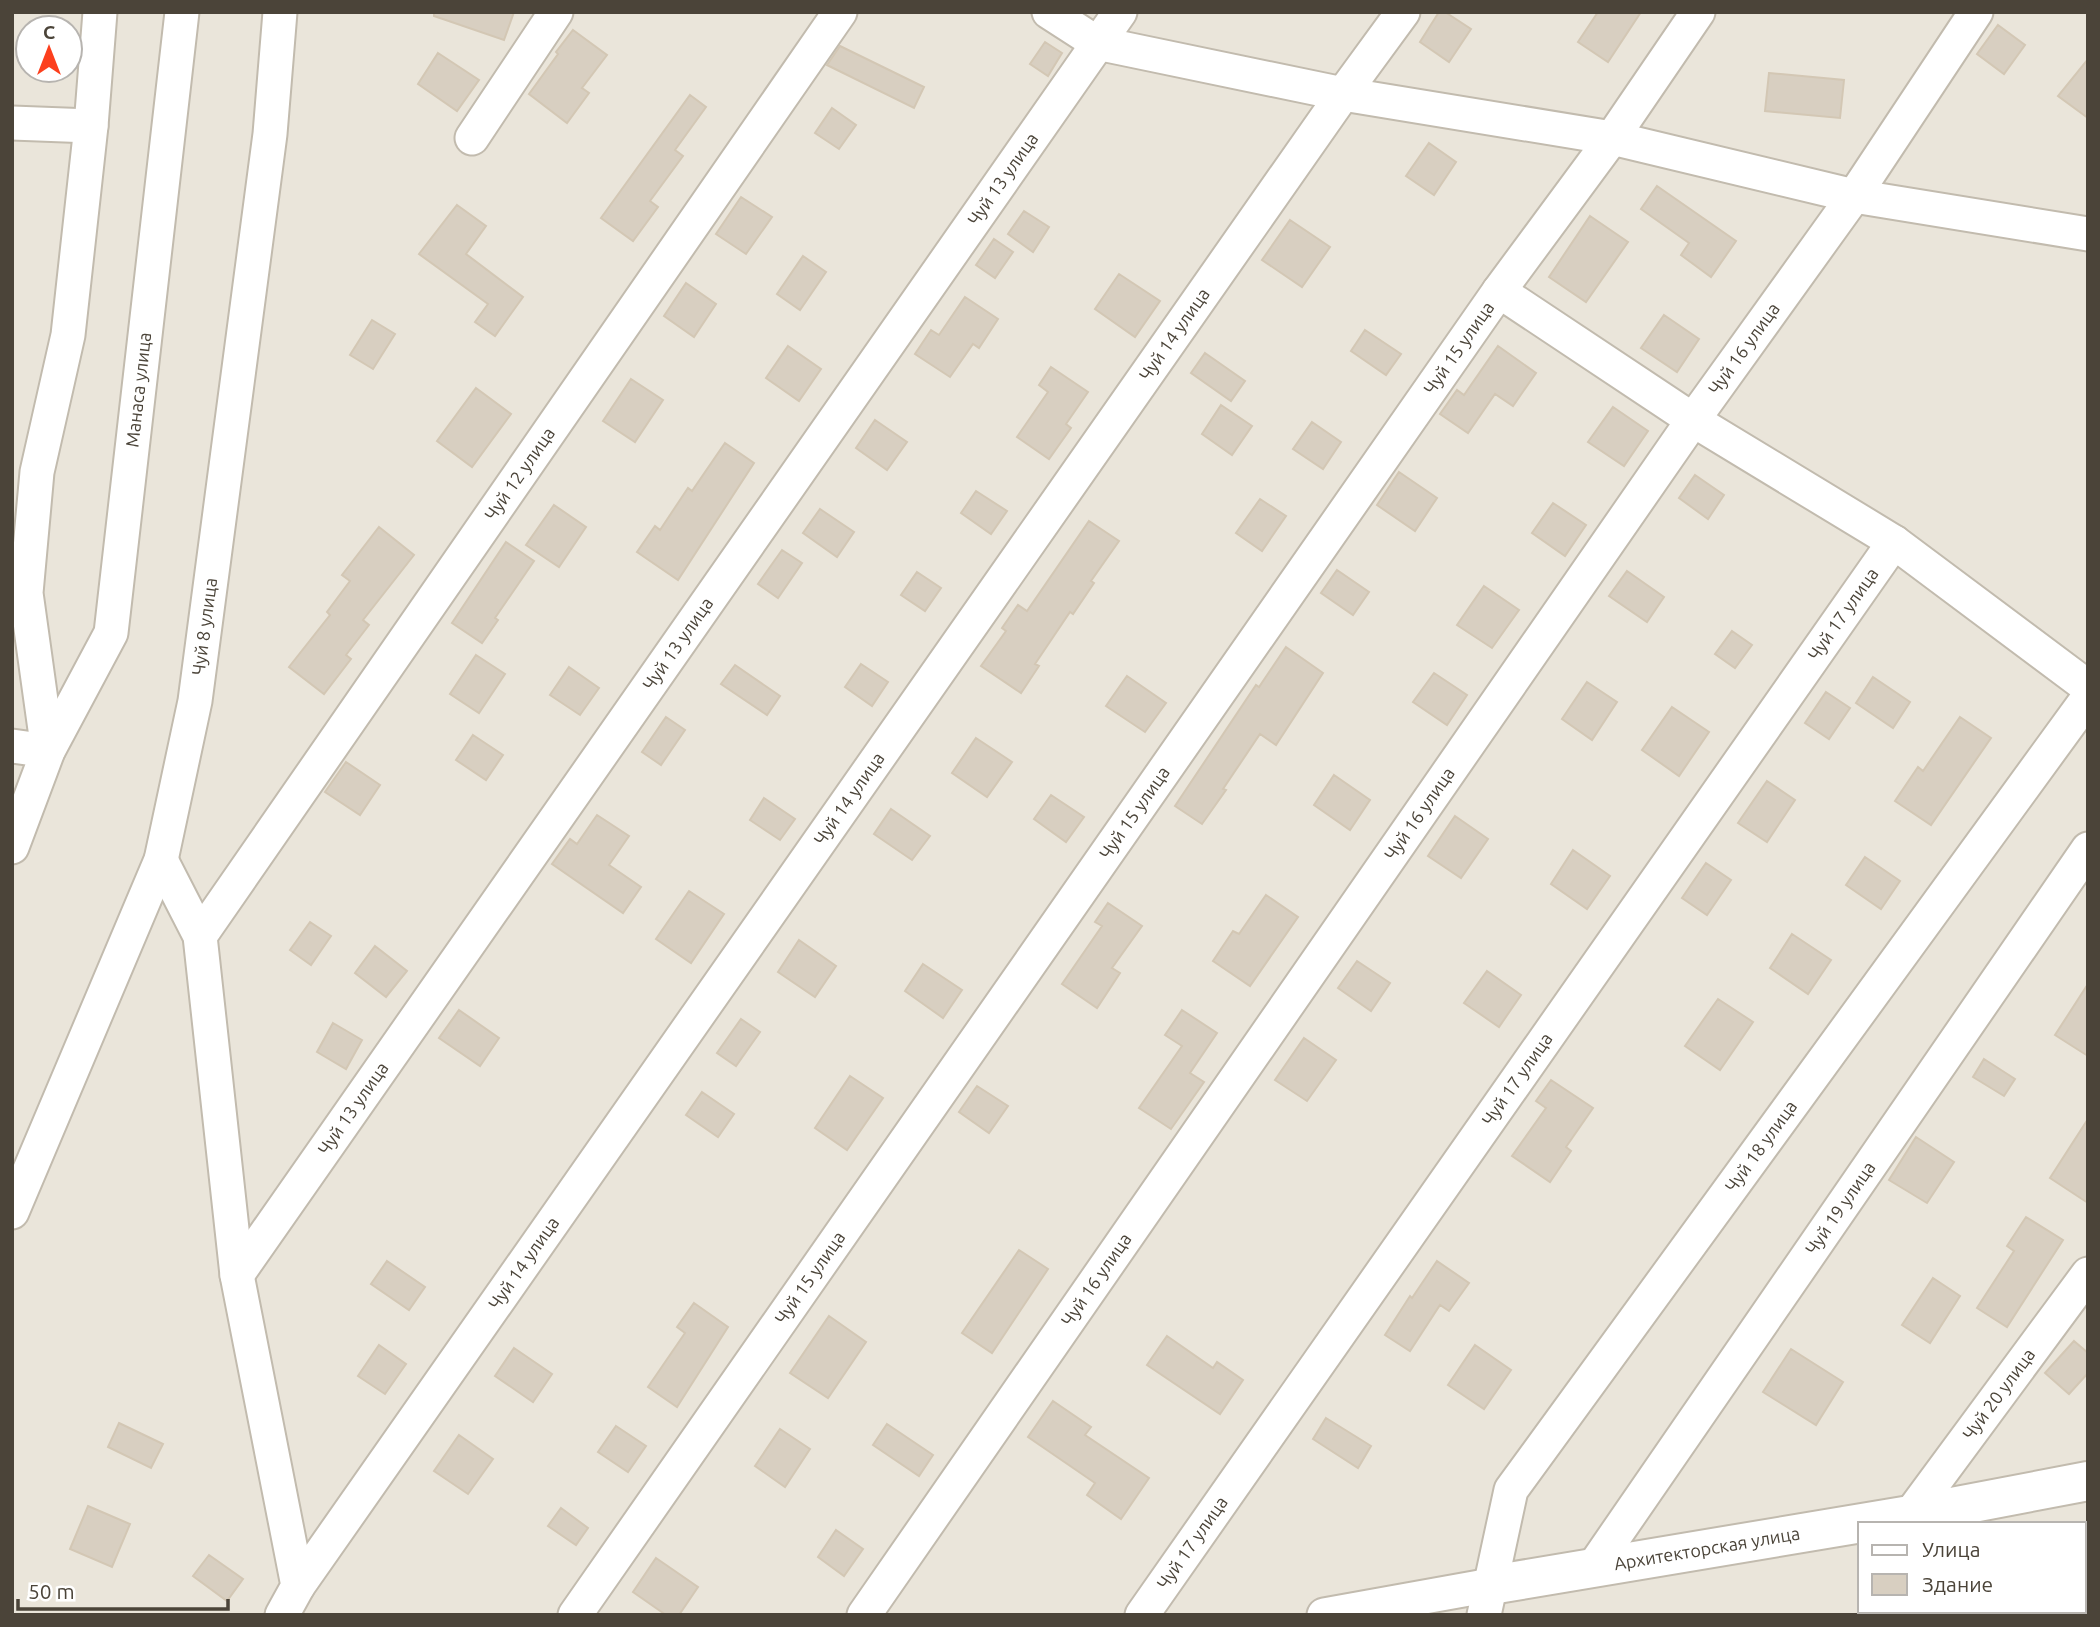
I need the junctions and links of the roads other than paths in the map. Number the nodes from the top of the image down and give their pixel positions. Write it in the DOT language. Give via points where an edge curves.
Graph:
graph roads {
  1 [pos="100,12"];
  2 [pos="182,12"];
  3 [pos="280,12"];
  4 [pos="556,12"];
  5 [pos="840,12"];
  6 [pos="1049,12"];
  7 [pos="1120,12"];
  8 [pos="1403,12"];
  9 [pos="1698,12"];
  10 [pos="1976,12"];
  11 [pos="1097,43"];
  12 [pos="1343,94"];
  13 [pos="12,123"];
  14 [pos="92,126"];
  15 [pos="472,138"];
  16 [pos="1612,138"];
  17 [pos="1854,196"];
  18 [pos="2088,234"];
  19 [pos="1499,291"];
  20 [pos="1693,420"];
  21 [pos="1894,542"];
  22 [pos="2088,687"];
  23 [pos="2088,698"];
  24 [pos="12,746"];
  25 [pos="48,751"];
  26 [pos="12,847"];
  27 [pos="2088,849"];
  28 [pos="161,860"];
  29 [pos="200,936"];
  30 [pos="12,1212"];
  31 [pos="2088,1274"];
  32 [pos="237,1275"];
  33 [pos="2088,1481"];
  34 [pos="1910,1515"];
  35 [pos="1869,1522"];
  36 [pos="1858,1524"];
  37 [pos="1592,1569"];
  38 [pos="298,1586"];
  39 [pos="1488,1600"];
  40 [pos="282,1615"];
  41 [pos="575,1615"];
  42 [pos="864,1615"];
  43 [pos="1142,1615"];
  44 [pos="1324,1615"];
  1 -- 14 [label="street, Манаса улица"];
  2 -- 25 [label="street, Манаса улица" via="111,633"];
  3 -- 28 [label="street, Чуй 8 улица" via="270,134 195,701"];
  4 -- 15 [label="street"];
  5 -- 29 [label="street, Чуй 12 улица"];
  6 -- 11 [label="street"];
  7 -- 11 [label="street, Чуй 13 улица"];
  8 -- 12 [label="street, Чуй 14 улица"];
  9 -- 16 [label="street, Чуй 15 улица"];
  10 -- 17 [label="street, Чуй 16 улица"];
  11 -- 12 [label="street"];
  11 -- 32 [label="street, Чуй 13 улица"];
  12 -- 16 [label="street"];
  12 -- 38 [label="street, Чуй 14 улица"];
  13 -- 14 [label="street"];
  14 -- 25 [label="street, Манаса улица" via="68,335 37,472 26,593"];
  16 -- 17 [label="street"];
  16 -- 19 [label="street, Чуй 15 улица"];
  17 -- 18 [label="street"];
  17 -- 20 [label="street, Чуй 16 улица"];
  19 -- 20 [label="street"];
  19 -- 41 [label="street, Чуй 15 улица"];
  20 -- 21 [label="street"];
  20 -- 42 [label="street, Чуй 16 улица"];
  21 -- 22 [label="street"];
  21 -- 43 [label="street, Чуй 17 улица"];
  23 -- 39 [label="street, Чуй 18 улица" via="1511,1490"];
  24 -- 25 [label="street"];
  25 -- 26 [label="street, Манаса улица"];
  27 -- 37 [label="street, Чуй 19 улица"];
  28 -- 29 [label="street"];
  28 -- 30 [label="street, Чуй 8 улица"];
  29 -- 32 [label="street"];
  31 -- 34 [label="street, Чуй 20 улица"];
  32 -- 38 [label="street"];
  33 -- 34 [label="street, Архитекторская улица"];
  34 -- 35 [label="street, Архитекторская улица"];
  36 -- 37 [label="street, Архитекторская улица"];
  37 -- 39 [label="street, Архитекторская улица"];
  38 -- 40 [label="street, Чуй 14 улица"];
  39 -- 44 [label="street, Архитекторская улица"];
}
